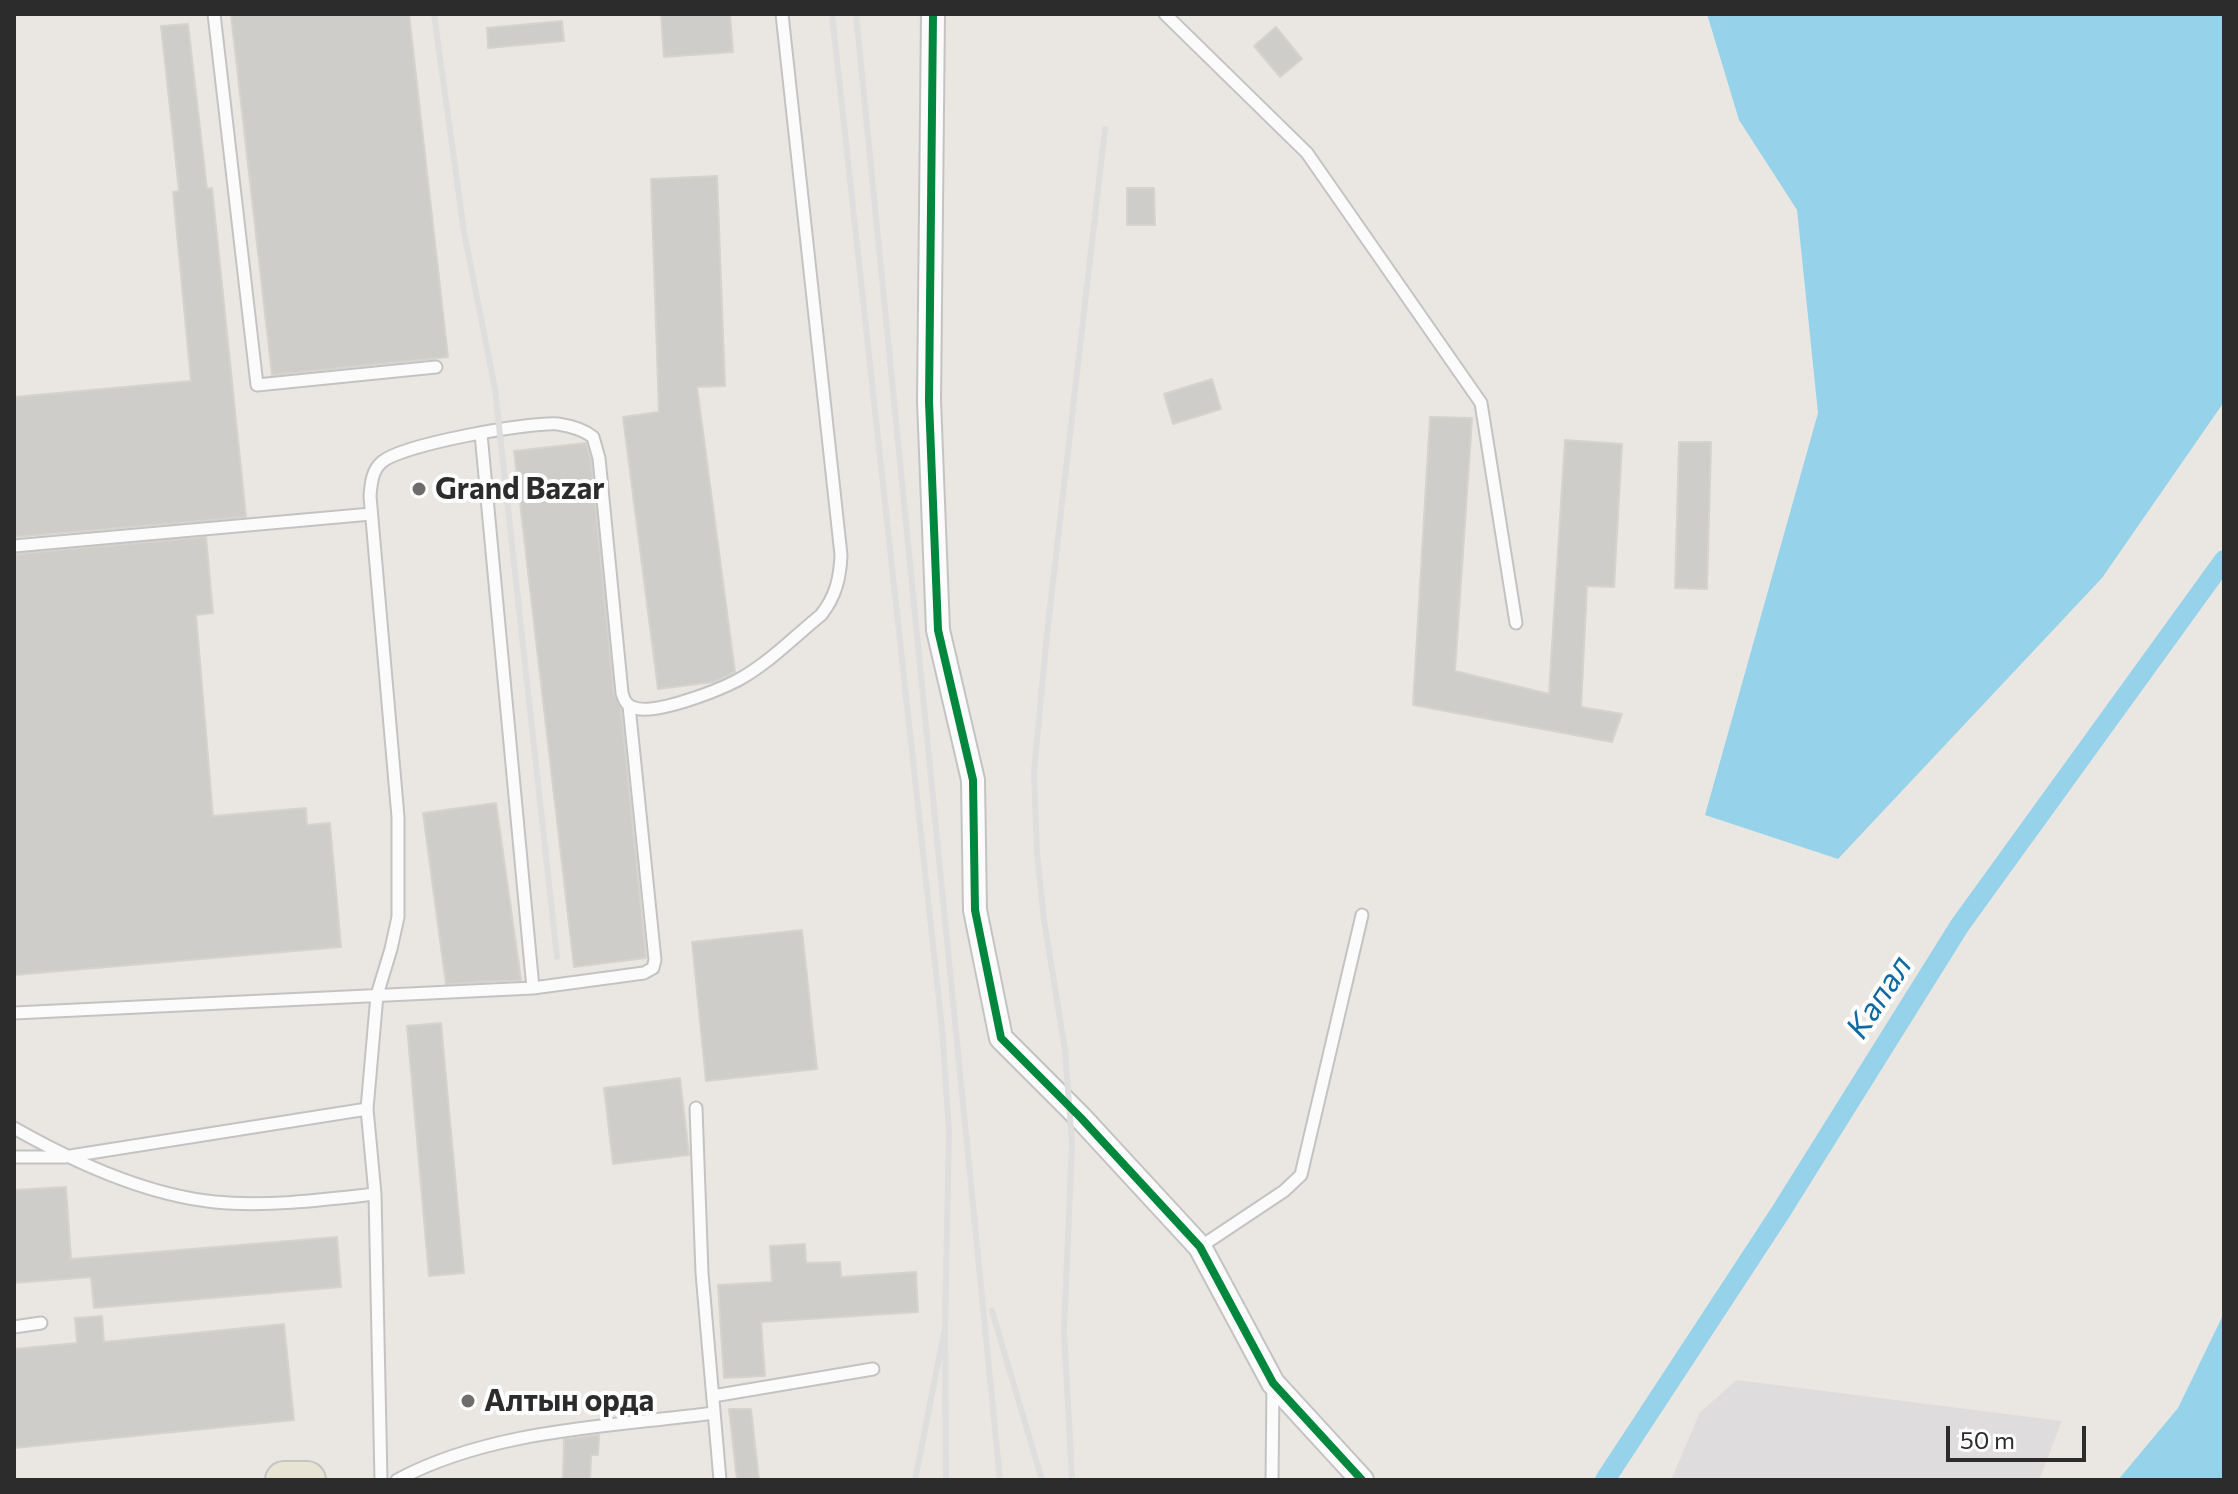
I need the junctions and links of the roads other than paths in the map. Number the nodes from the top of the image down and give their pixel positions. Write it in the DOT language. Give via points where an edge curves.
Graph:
graph roads {
  1 [pos="214,14"];
  2 [pos="782,14"];
  3 [pos="933,14"];
  4 [pos="1165,14"];
  5 [pos="436,367"];
  6 [pos="481,434"];
  7 [pos="371,514"];
  8 [pos="14,546"];
  9 [pos="1516,623"];
  10 [pos="629,706"];
  11 [pos="1362,915"];
  12 [pos="533,988"];
  13 [pos="377,995"];
  14 [pos="14,1013"];
  15 [pos="696,1108"];
  16 [pos="367,1109"];
  17 [pos="14,1128"];
  18 [pos="14,1157"];
  19 [pos="64,1157"];
  20 [pos="375,1194"];
  21 [pos="1200,1247"];
  22 [pos="41,1323"];
  23 [pos="14,1327"];
  24 [pos="873,1369"];
  25 [pos="1273,1383"];
  26 [pos="713,1396"];
  27 [pos="714,1413"];
  28 [pos="284,1480"];
  29 [pos="307,1480"];
  30 [pos="381,1480"];
  31 [pos="397,1480"];
  32 [pos="720,1480"];
  33 [pos="1272,1480"];
  34 [pos="1362,1480"];
  1 -- 5 [label="lane" via="257,385"];
  2 -- 10 [label="lane" via="840,578 821,615 738,680 677,703 651,709"];
  3 -- 21 [label="street" via="929,401 938,630 973,780 975,910 1001,1038"];
  4 -- 9 [label="lane" via="1307,153 1481,403"];
  6 -- 7 [label="lane" via="430,442 380,463 372,477"];
  6 -- 10 [label="lane" via="556,424 593,437 622,693"];
  6 -- 12 [label="lane"];
  7 -- 8 [label="lane"];
  7 -- 13 [label="lane" via="399,867 398,917"];
  10 -- 12 [label="lane" via="653,968"];
  11 -- 21 [label="lane" via="1301,1175"];
  12 -- 13 [label="lane"];
  13 -- 14 [label="lane"];
  13 -- 16 [label="lane"];
  15 -- 26 [label="lane"];
  16 -- 19 [label="lane"];
  16 -- 20 [label="lane"];
  17 -- 19 [label="lane"];
  18 -- 19 [label="lane"];
  19 -- 20 [label="lane" via="143,1186 215,1202"];
  20 -- 30 [label="lane"];
  21 -- 25 [label="street"];
  22 -- 23 [label="lane"];
  24 -- 26 [label="lane"];
  25 -- 33 [label="lane"];
  25 -- 34 [label="street"];
  26 -- 27 [label="lane"];
  27 -- 31 [label="lane" via="514,1438"];
  27 -- 32 [label="lane"];
  28 -- 29 [label="main road"];
}
